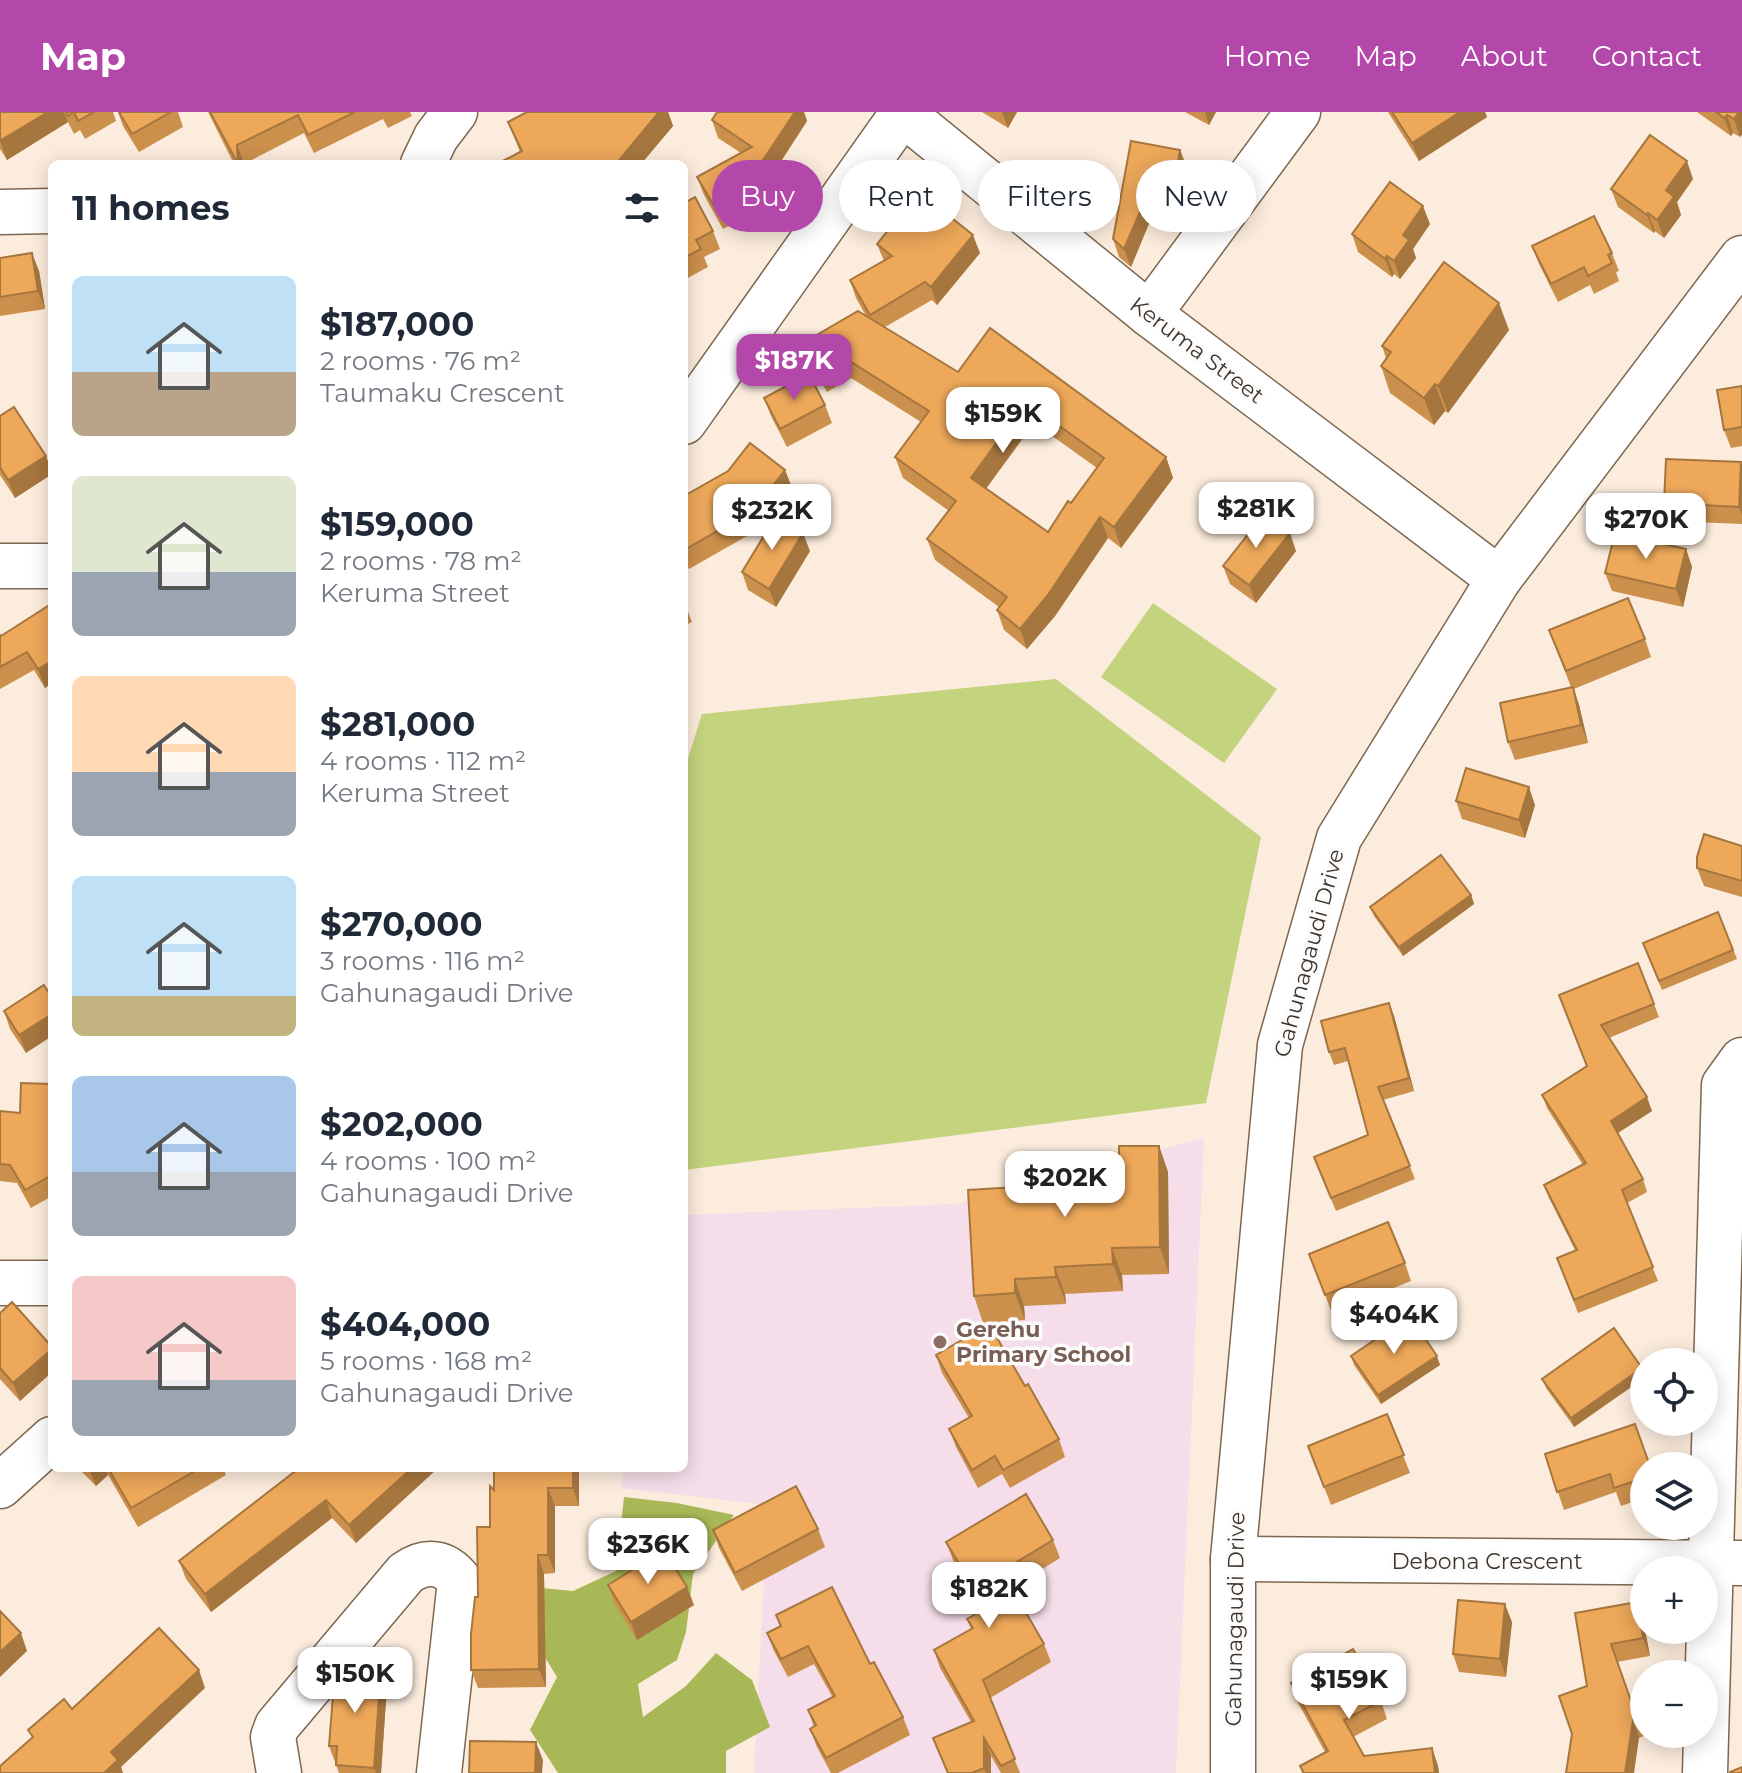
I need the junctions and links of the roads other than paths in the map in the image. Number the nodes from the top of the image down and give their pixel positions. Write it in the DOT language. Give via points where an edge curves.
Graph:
graph roads {
  1 [pos="455,112"];
  2 [pos="1298,112"];
  3 [pos="902,113"];
  4 [pos="425,160"];
  5 [pos="48,211"];
  6 [pos="0,212"];
  7 [pos="1742,258"];
  8 [pos="1149,314"];
  9 [pos="688,416"];
  10 [pos="0,566"];
  11 [pos="48,566"];
  12 [pos="1499,579"];
  13 [pos="1742,1060"];
  14 [pos="0,1283"];
  15 [pos="48,1283"];
  16 [pos="48,1443"];
  17 [pos="0,1486"];
  18 [pos="1233,1559"];
  19 [pos="1726,1563"];
  20 [pos="279,1773"];
  21 [pos="439,1773"];
  22 [pos="1233,1773"];
  23 [pos="1705,1773"];
  1 -- 4 [label="street"];
  2 -- 8 [label="street"];
  3 -- 8 [label="street, Keruma Street"];
  3 -- 9 [label="street"];
  5 -- 6 [label="street"];
  7 -- 12 [label="street, Gahunagaudi Drive"];
  8 -- 12 [label="street, Keruma Street"];
  10 -- 11 [label="street"];
  12 -- 18 [label="street, Gahunagaudi Drive" via="1339,838 1280,1045"];
  13 -- 19 [label="street" via="1724,1085"];
  14 -- 15 [label="street"];
  16 -- 17 [label="street"];
  18 -- 19 [label="street, Debona Crescent"];
  18 -- 22 [label="street, Gahunagaudi Drive"];
  19 -- 23 [label="street"];
  20 -- 21 [label="street" via="273,1737 277,1726 406,1573 424,1564 445,1566 460,1581"];
}
